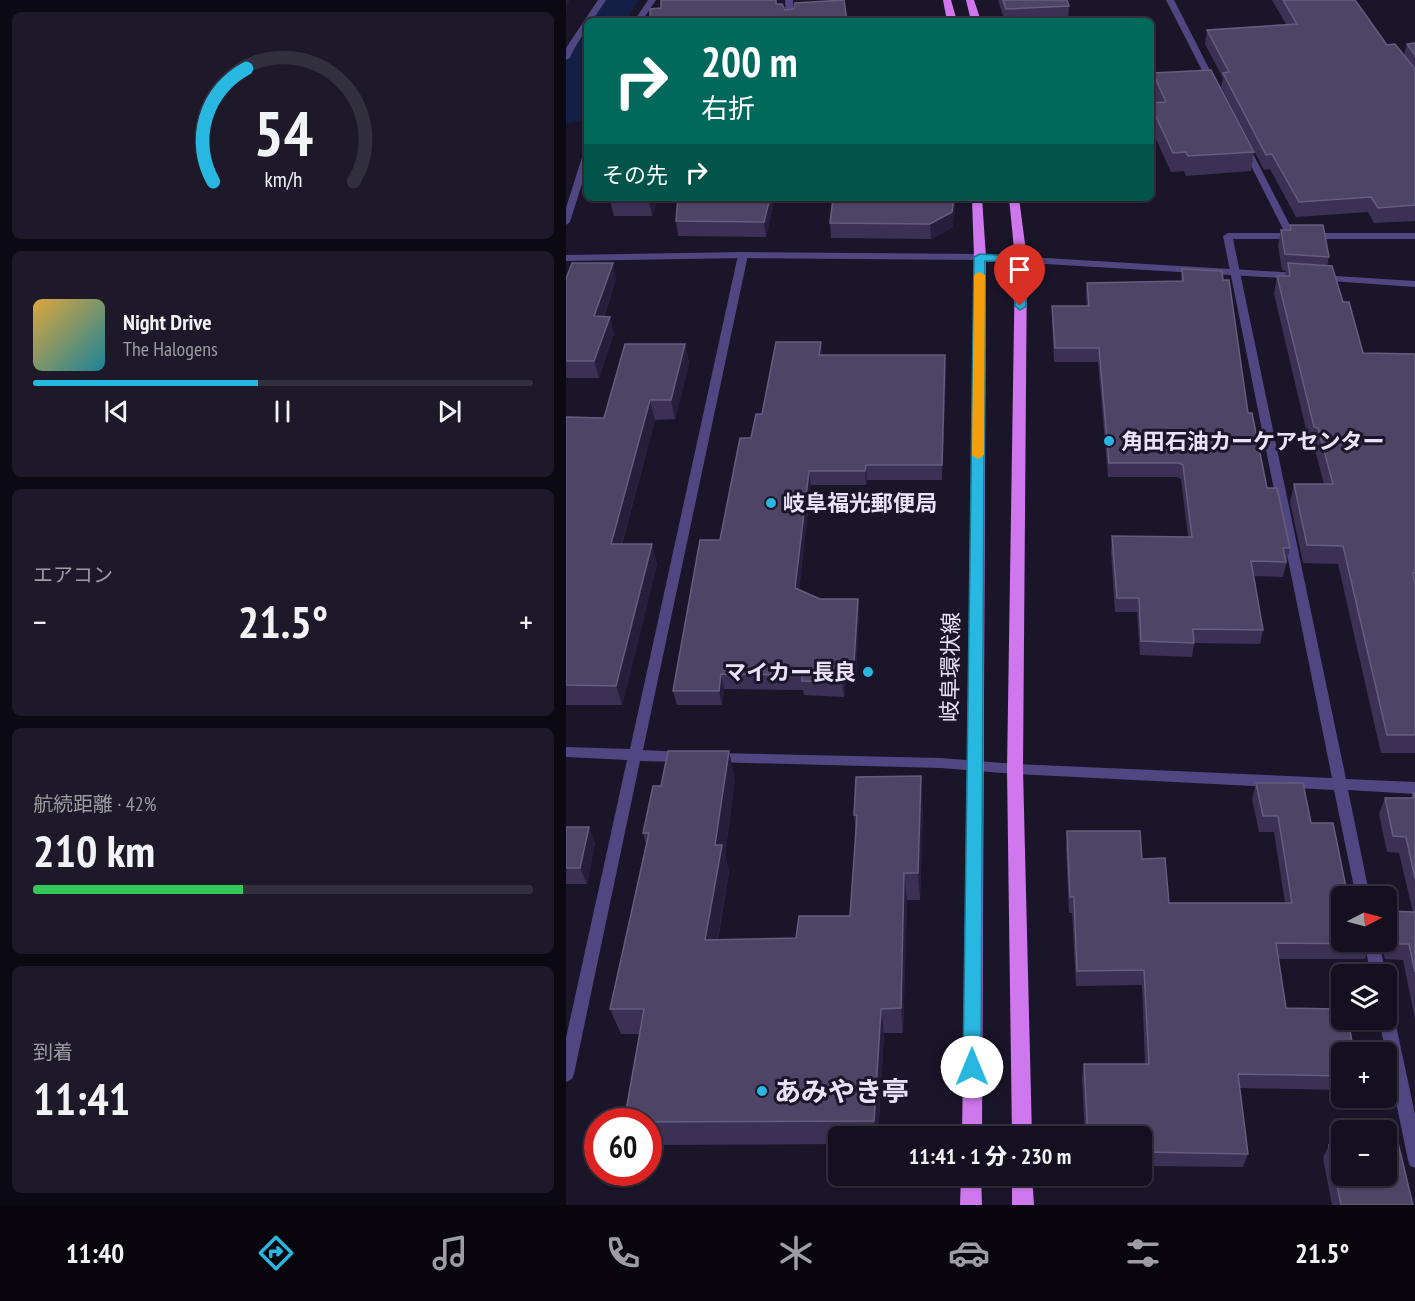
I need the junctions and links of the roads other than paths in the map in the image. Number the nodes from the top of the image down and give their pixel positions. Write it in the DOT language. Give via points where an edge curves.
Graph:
graph roads {
  1 [pos="602,0"];
  2 [pos="652,0"];
  3 [pos="789,0"];
  4 [pos="947,0"];
  5 [pos="970,0"];
  6 [pos="1170,0"];
  7 [pos="590,18"];
  8 [pos="640,18"];
  9 [pos="790,18"];
  10 [pos="951,18"];
  11 [pos="975,18"];
  12 [pos="584,26"];
  13 [pos="566,58"];
  14 [pos="1217,92"];
  15 [pos="1243,143"];
  16 [pos="584,164"];
  17 [pos="977,201"];
  18 [pos="1014,201"];
  19 [pos="566,222"];
  20 [pos="1290,235"];
  21 [pos="1415,236"];
  22 [pos="743,255"];
  23 [pos="980,257"];
  24 [pos="566,258"];
  25 [pos="1020,259"];
  26 [pos="1236,272"];
  27 [pos="1415,284"];
  28 [pos="566,752"];
  29 [pos="635,756"];
  30 [pos="975,765"];
  31 [pos="1015,769"];
  32 [pos="1340,785"];
  33 [pos="1415,788"];
  34 [pos="1360,886"];
  35 [pos="1389,1030"];
  36 [pos="566,1074"];
  37 [pos="972,1126"];
  38 [pos="1022,1126"];
  39 [pos="1415,1160"];
  40 [pos="971,1186"];
  41 [pos="1022,1186"];
  42 [pos="971,1205"];
  43 [pos="1023,1205"];
  1 -- 7 [label="street"];
  2 -- 8 [label="street"];
  3 -- 9 [label="street"];
  4 -- 10 [label="main road"];
  5 -- 11 [label="main road"];
  6 -- 14 [label="street"];
  12 -- 13 [label="street"];
  15 -- 20 [label="street"];
  16 -- 19 [label="street"];
  17 -- 23 [label="main road, 岐阜環状線"];
  18 -- 25 [label="main road"];
  20 -- 21 [label="street"];
  20 -- 26 [label="street" via="1228,236"];
  22 -- 23 [label="street"];
  22 -- 24 [label="street"];
  22 -- 29 [label="street"];
  23 -- 25 [label="street"];
  23 -- 30 [label="main road, 岐阜環状線"];
  25 -- 26 [label="street"];
  25 -- 31 [label="main road"];
  26 -- 27 [label="street"];
  26 -- 32 [label="street"];
  28 -- 29 [label="street"];
  29 -- 30 [label="street"];
  29 -- 36 [label="street"];
  30 -- 31 [label="street"];
  30 -- 37 [label="main road, 岐阜環状線"];
  31 -- 32 [label="street"];
  31 -- 38 [label="main road"];
  32 -- 33 [label="street"];
  32 -- 34 [label="street"];
  35 -- 39 [label="street"];
  40 -- 42 [label="main road"];
  41 -- 43 [label="main road"];
}
